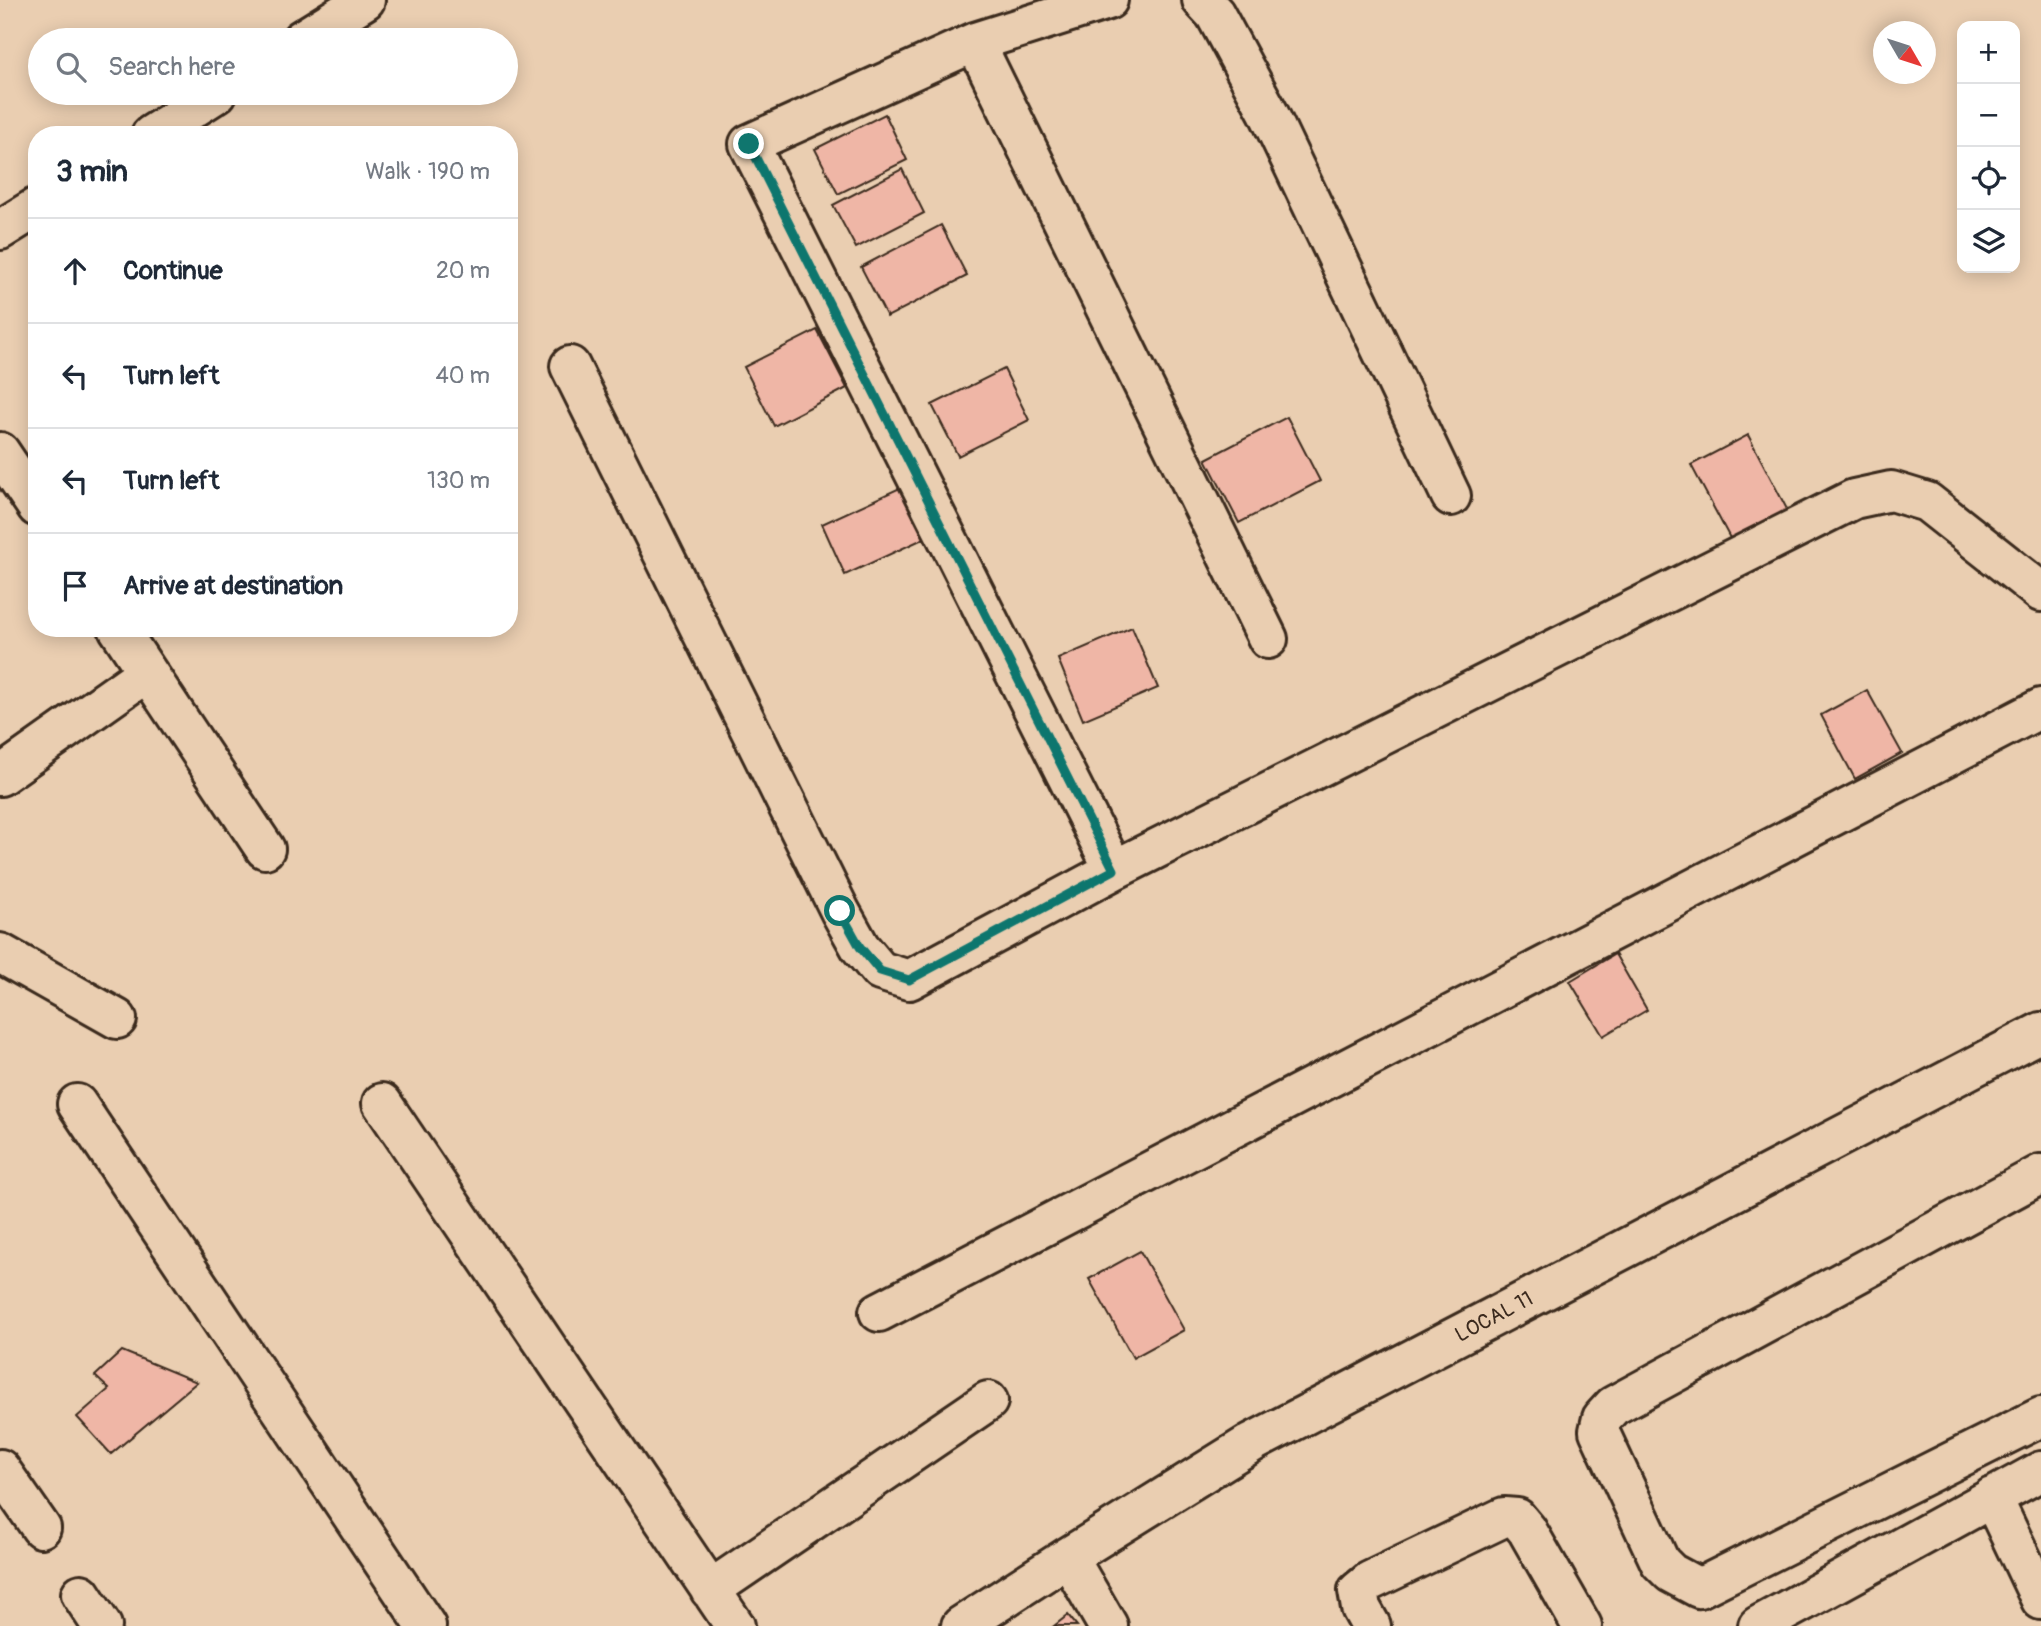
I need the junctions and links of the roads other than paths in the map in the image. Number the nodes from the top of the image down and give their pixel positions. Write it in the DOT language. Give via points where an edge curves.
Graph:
graph roads {
  1 [pos="1108,0"];
  2 [pos="1202,0"];
  3 [pos="353,3"];
  4 [pos="318,28"];
  5 [pos="975,42"];
  6 [pos="198,105"];
  7 [pos="165,126"];
  8 [pos="28,212"];
  9 [pos="0,230"];
  10 [pos="570,366"];
  11 [pos="0,452"];
  12 [pos="28,494"];
  13 [pos="1451,496"];
  14 [pos="2041,592"];
  15 [pos="124,637"];
  16 [pos="1268,639"];
  17 [pos="147,672"];
  18 [pos="2041,708"];
  19 [pos="0,776"];
  20 [pos="265,849"];
  21 [pos="1114,870"];
  22 [pos="0,953"];
  23 [pos="117,1018"];
  24 [pos="2041,1032"];
  25 [pos="382,1103"];
  26 [pos="77,1104"];
  27 [pos="2041,1174"];
  28 [pos="879,1312"];
  29 [pos="988,1401"];
  30 [pos="2041,1417"];
  31 [pos="0,1469"];
  32 [pos="2041,1471"];
  33 [pos="1992,1497"];
  34 [pos="41,1528"];
  35 [pos="1068,1557"];
  36 [pos="710,1590"];
  37 [pos="81,1594"];
  38 [pos="2041,1600"];
  39 [pos="1804,1615"];
  40 [pos="102,1626"];
  41 [pos="426,1626"];
  42 [pos="735,1626"];
  43 [pos="961,1626"];
  44 [pos="1108,1626"];
  45 [pos="1371,1626"];
  46 [pos="1582,1626"];
  47 [pos="1758,1626"];
  1 -- 5 [label="street"];
  2 -- 13 [label="street" via="1215,14 1268,112"];
  3 -- 4 [label="street"];
  5 -- 16 [label="street"];
  5 -- 21 [label="street" via="749,144"];
  6 -- 7 [label="street"];
  8 -- 9 [label="street"];
  10 -- 21 [label="street" via="840,911 880,971 909,980"];
  11 -- 12 [label="street"];
  14 -- 21 [label="street" via="1927,502 1891,491 1854,499"];
  15 -- 17 [label="street"];
  17 -- 19 [label="street"];
  17 -- 20 [label="street"];
  18 -- 28 [label="street"];
  22 -- 23 [label="street"];
  24 -- 35 [label="street, LOCAL 11" via="1253,1443"];
  25 -- 36 [label="street"];
  26 -- 41 [label="street"];
  27 -- 30 [label="street" via="1613,1406 1602,1418 1599,1432 1660,1562 1699,1587"];
  29 -- 36 [label="street"];
  31 -- 34 [label="street"];
  32 -- 33 [label="street"];
  33 -- 38 [label="street"];
  33 -- 39 [label="street"];
  35 -- 43 [label="street, LOCAL 11"];
  35 -- 44 [label="street"];
  36 -- 42 [label="street"];
  37 -- 40 [label="street"];
  39 -- 47 [label="street"];
  45 -- 46 [label="street" via="1358,1591 1370,1581 1504,1517 1517,1518 1527,1531"];
}
